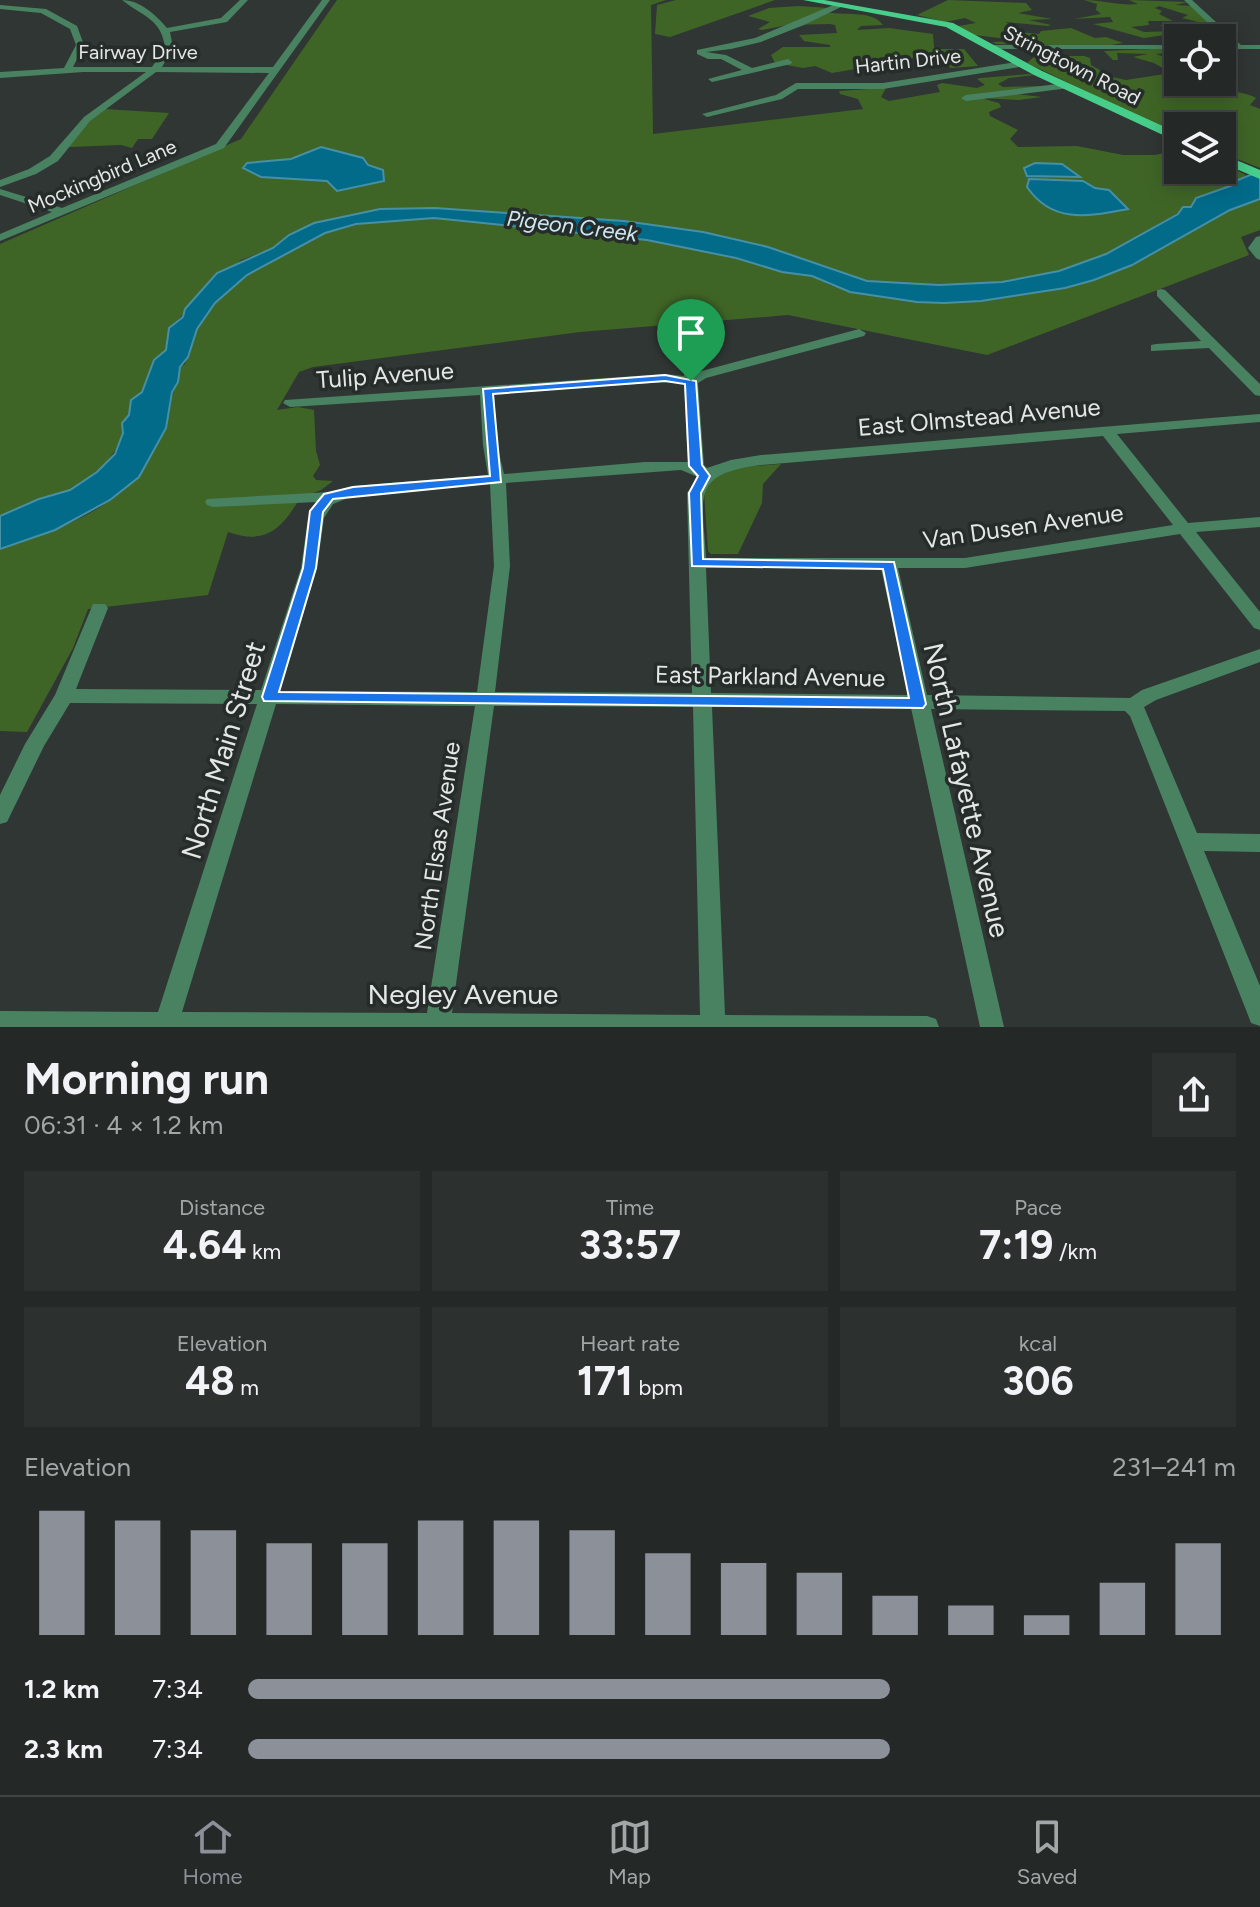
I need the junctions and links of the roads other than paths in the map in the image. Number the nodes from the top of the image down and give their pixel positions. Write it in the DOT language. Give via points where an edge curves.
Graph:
graph roads {
  1 [pos="7,0"];
  2 [pos="151,0"];
  3 [pos="244,0"];
  4 [pos="326,0"];
  5 [pos="808,0"];
  6 [pos="1188,0"];
  7 [pos="130,2"];
  8 [pos="841,5"];
  9 [pos="0,6"];
  10 [pos="167,30"];
  11 [pos="991,47"];
  12 [pos="1164,47"];
  13 [pos="1239,47"];
  14 [pos="1260,47"];
  15 [pos="75,58"];
  16 [pos="788,62"];
  17 [pos="1023,64"];
  18 [pos="103,69"];
  19 [pos="67,70"];
  20 [pos="156,70"];
  21 [pos="276,70"];
  22 [pos="754,70"];
  23 [pos="0,75"];
  24 [pos="712,79"];
  25 [pos="1066,86"];
  26 [pos="966,98"];
  27 [pos="707,114"];
  28 [pos="1164,132"];
  29 [pos="1236,164"];
  30 [pos="1260,175"];
  31 [pos="0,184"];
  32 [pos="0,192"];
  33 [pos="63,212"];
  34 [pos="0,238"];
  35 [pos="1260,239"];
  36 [pos="1258,254"];
  37 [pos="1161,293"];
  38 [pos="859,333"];
  39 [pos="1211,344"];
  40 [pos="1156,348"];
  41 [pos="692,354"];
  42 [pos="691,381"];
  43 [pos="487,391"];
  44 [pos="1260,392"];
  45 [pos="290,403"];
  46 [pos="1260,418"];
  47 [pos="1107,431"];
  48 [pos="701,473"];
  49 [pos="496,479"];
  50 [pos="329,497"];
  51 [pos="213,502"];
  52 [pos="1260,522"];
  53 [pos="1183,528"];
  54 [pos="696,563"];
  55 [pos="889,565"];
  56 [pos="99,608"];
  57 [pos="1260,624"];
  58 [pos="1260,655"];
  59 [pos="64,696"];
  60 [pos="269,697"];
  61 [pos="485,700"];
  62 [pos="701,702"];
  63 [pos="918,704"];
  64 [pos="1132,706"];
  65 [pos="0,816"];
  66 [pos="1191,842"];
  67 [pos="1260,843"];
  68 [pos="1260,1015"];
  69 [pos="0,1022"];
  70 [pos="167,1022"];
  71 [pos="438,1023"];
  72 [pos="713,1026"];
  73 [pos="927,1027"];
  74 [pos="992,1027"];
  1 -- 9 [label="street"];
  2 -- 7 [label="street"];
  3 -- 10 [label="street" via="224,20"];
  4 -- 21 [label="street"];
  5 -- 8 [label="main road, Stringtown Road"];
  6 -- 13 [label="street"];
  7 -- 10 [label="street"];
  8 -- 11 [label="main road, Stringtown Road" via="949,25"];
  8 -- 22 [label="street" via="728,53"];
  9 -- 15 [label="street" via="43,11 69,23 79,36"];
  10 -- 20 [label="street" via="169,49"];
  11 -- 12 [label="street"];
  11 -- 17 [label="main road, Stringtown Road"];
  13 -- 14 [label="street"];
  15 -- 18 [label="street"];
  15 -- 19 [label="street"];
  16 -- 22 [label="street"];
  17 -- 25 [label="main road, Stringtown Road"];
  17 -- 27 [label="street, Hartin Drive" via="883,86 796,86 769,100 780,105"];
  18 -- 19 [label="street, Fairway Drive"];
  18 -- 20 [label="street, Fairway Drive"];
  19 -- 23 [label="street, Fairway Drive"];
  20 -- 21 [label="street, Fairway Drive"];
  20 -- 31 [label="street" via="88,118 54,159"];
  21 -- 33 [label="street, Mockingbird Lane" via="217,147"];
  22 -- 24 [label="street"];
  25 -- 26 [label="street"];
  25 -- 28 [label="main road, Stringtown Road"];
  29 -- 30 [label="main road"];
  32 -- 33 [label="street"];
  33 -- 34 [label="street, Mockingbird Lane"];
  35 -- 36 [label="street" via="1255,243"];
  37 -- 39 [label="street"];
  38 -- 42 [label="street, Tulip Avenue"];
  39 -- 40 [label="street"];
  39 -- 44 [label="street"];
  41 -- 42 [label="street"];
  42 -- 43 [label="street, Tulip Avenue" via="665,378"];
  42 -- 48 [label="street"];
  43 -- 45 [label="street, Tulip Avenue"];
  43 -- 49 [label="street, North Elsas Avenue"];
  46 -- 47 [label="street, East Olmstead Avenue"];
  47 -- 48 [label="street, East Olmstead Avenue" via="761,460"];
  47 -- 53 [label="street"];
  48 -- 49 [label="street, East Olmstead Avenue" via="682,465"];
  48 -- 54 [label="street" via="695,493"];
  49 -- 50 [label="street, East Olmstead Avenue"];
  49 -- 61 [label="street, North Elsas Avenue" via="502,566"];
  50 -- 51 [label="street, East Olmstead Avenue"];
  50 -- 60 [label="street, North Main Street" via="317,511 309,568"];
  52 -- 53 [label="street, Van Dusen Avenue"];
  53 -- 55 [label="street, Van Dusen Avenue" via="965,563"];
  53 -- 57 [label="street"];
  54 -- 55 [label="street, Van Dusen Avenue"];
  54 -- 62 [label="street"];
  55 -- 63 [label="street, North Lafayette Avenue"];
  56 -- 59 [label="street"];
  58 -- 64 [label="street"];
  59 -- 60 [label="street, East Parkland Avenue"];
  59 -- 65 [label="street"];
  60 -- 61 [label="street, East Parkland Avenue"];
  60 -- 70 [label="street, North Main Street"];
  61 -- 62 [label="street, East Parkland Avenue"];
  61 -- 71 [label="street, North Elsas Avenue"];
  62 -- 63 [label="street, East Parkland Avenue"];
  62 -- 72 [label="street"];
  63 -- 64 [label="street, East Parkland Avenue"];
  63 -- 74 [label="street, North Lafayette Avenue"];
  64 -- 66 [label="street"];
  66 -- 67 [label="street"];
  66 -- 68 [label="street"];
  69 -- 70 [label="street, Negley Avenue"];
  70 -- 71 [label="street, Negley Avenue"];
  71 -- 72 [label="street, Negley Avenue"];
  72 -- 73 [label="street, Negley Avenue"];
}
